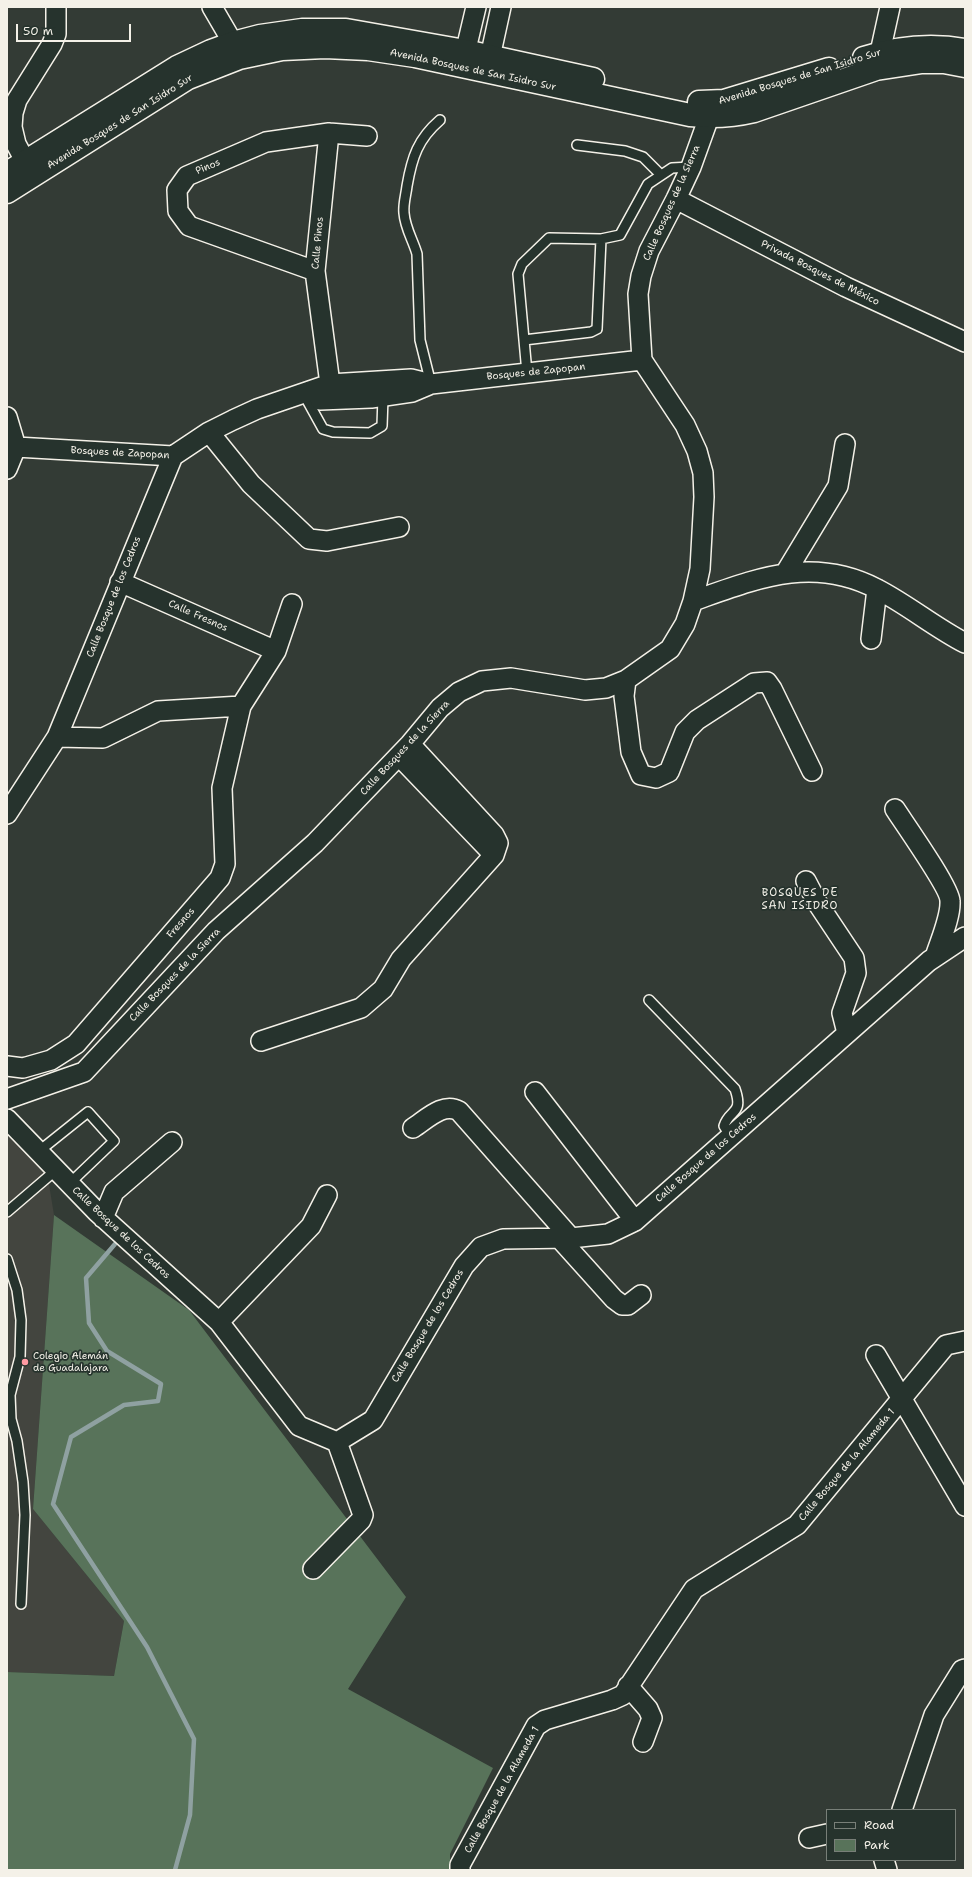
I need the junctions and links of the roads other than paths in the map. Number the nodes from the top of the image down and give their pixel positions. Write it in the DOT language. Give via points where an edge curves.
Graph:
graph roads {
  1 [pos="56,7"];
  2 [pos="212,7"];
  3 [pos="476,7"];
  4 [pos="501,7"];
  5 [pos="890,7"];
  6 [pos="236,50"];
  7 [pos="965,50"];
  8 [pos="464,59"];
  9 [pos="879,60"];
  10 [pos="488,64"];
  11 [pos="965,66"];
  12 [pos="709,110"];
  13 [pos="440,120"];
  14 [pos="329,134"];
  15 [pos="367,136"];
  16 [pos="577,145"];
  17 [pos="29,168"];
  18 [pos="691,168"];
  19 [pos="7,173"];
  20 [pos="661,175"];
  21 [pos="7,192"];
  22 [pos="676,199"];
  23 [pos="601,239"];
  24 [pos="315,271"];
  25 [pos="524,340"];
  26 [pos="965,342"];
  27 [pos="642,360"];
  28 [pos="527,372"];
  29 [pos="431,384"];
  30 [pos="331,391"];
  31 [pos="306,396"];
  32 [pos="383,397"];
  33 [pos="7,417"];
  34 [pos="209,432"];
  35 [pos="845,444"];
  36 [pos="16,447"];
  37 [pos="173,456"];
  38 [pos="7,469"];
  39 [pos="399,527"];
  40 [pos="786,572"];
  41 [pos="120,582"];
  42 [pos="877,589"];
  43 [pos="693,601"];
  44 [pos="292,604"];
  45 [pos="871,639"];
  46 [pos="965,643"];
  47 [pos="276,651"];
  48 [pos="626,680"];
  49 [pos="241,706"];
  50 [pos="57,737"];
  51 [pos="405,750"];
  52 [pos="812,771"];
  53 [pos="895,809"];
  54 [pos="7,814"];
  55 [pos="806,881"];
  56 [pos="965,937"];
  57 [pos="935,957"];
  58 [pos="649,1000"];
  59 [pos="847,1033"];
  60 [pos="261,1041"];
  61 [pos="7,1066"];
  62 [pos="534,1092"];
  63 [pos="7,1098"];
  64 [pos="7,1119"];
  65 [pos="413,1128"];
  66 [pos="731,1137"];
  67 [pos="172,1142"];
  68 [pos="38,1152"];
  69 [pos="56,1170"];
  70 [pos="70,1184"];
  71 [pos="327,1194"];
  72 [pos="7,1212"];
  73 [pos="103,1218"];
  74 [pos="635,1221"];
  75 [pos="565,1238"];
  76 [pos="7,1259"];
  77 [pos="641,1295"];
  78 [pos="219,1322"];
  79 [pos="965,1341"];
  80 [pos="876,1355"];
  81 [pos="902,1399"];
  82 [pos="337,1442"];
  83 [pos="965,1506"];
  84 [pos="313,1569"];
  85 [pos="21,1604"];
  86 [pos="965,1669"];
  87 [pos="628,1686"];
  88 [pos="643,1742"];
  89 [pos="902,1809"];
  90 [pos="826,1834"];
  91 [pos="809,1838"];
  92 [pos="460,1870"];
  1 -- 17 [label="street" via="56,34 52,44 16,100 13,112 12,127 16,144"];
  2 -- 6 [label="street"];
  3 -- 8 [label="street"];
  4 -- 10 [label="street"];
  5 -- 9 [label="street"];
  6 -- 8 [label="main road, Avenida Bosques de San Isidro Sur" via="325,47"];
  6 -- 17 [label="main road, Avenida Bosques de San Isidro Sur"];
  7 -- 9 [label="main road, Avenida Bosques de San Isidro Sur" via="924,46"];
  8 -- 10 [label="main road, Avenida Bosques de San Isidro Sur"];
  9 -- 11 [label="main road, Avenida Bosques de San Isidro Sur" via="944,62"];
  9 -- 12 [label="main road, Avenida Bosques de San Isidro Sur" via="754,111 740,114"];
  10 -- 12 [label="main road, Avenida Bosques de San Isidro Sur" via="690,115"];
  12 -- 18 [label="street, Calle Bosques de la Sierra"];
  13 -- 29 [label="lane" via="428,130 414,152 404,214 417,254 420,340"];
  14 -- 15 [label="street, Pinos"];
  14 -- 24 [label="street, Calle Pinos"];
  14 -- 24 [label="street, Pinos" via="266,142 187,176 177,190 178,212 189,226"];
  16 -- 20 [label="lane" via="625,151 643,157"];
  17 -- 19 [label="main road, Avenida Bosques de San Isidro Sur"];
  17 -- 21 [label="main road, Avenida Bosques de San Isidro Sur"];
  18 -- 20 [label="lane" via="672,168"];
  18 -- 22 [label="street, Calle Bosques de la Sierra"];
  20 -- 23 [label="lane" via="648,184 620,235"];
  22 -- 26 [label="street, Privada Bosques de México" via="846,287"];
  22 -- 27 [label="street, Calle Bosques de la Sierra" via="649,251 641,276 638,316"];
  23 -- 25 [label="lane" via="597,329 591,332"];
  23 -- 25 [label="lane" via="549,238 522,264 518,274"];
  24 -- 30 [label="street, Calle Pinos"];
  25 -- 28 [label="lane"];
  27 -- 28 [label="street, Bosques de Zapopan"];
  27 -- 43 [label="street, Calle Bosques de la Sierra" via="685,426 697,451 703,473 703,543"];
  28 -- 29 [label="street, Bosques de Zapopan"];
  29 -- 30 [label="street, Bosques de Zapopan" via="411,379"];
  29 -- 32 [label="street, Bosques de Zapopan" via="412,392"];
  30 -- 31 [label="street, Bosques de Zapopan"];
  30 -- 32 [label="street, Bosques de Zapopan"];
  31 -- 32 [label="lane" via="323,428 333,432 370,433 382,426"];
  31 -- 34 [label="street, Bosques de Zapopan" via="282,400"];
  33 -- 36 [label="street"];
  34 -- 37 [label="street, Bosques de Zapopan"];
  34 -- 39 [label="street" via="250,484 309,540 328,541"];
  35 -- 40 [label="street" via="838,486"];
  36 -- 37 [label="street, Bosques de Zapopan"];
  36 -- 38 [label="street"];
  37 -- 41 [label="street, Calle Bosque de los Cedros"];
  40 -- 42 [label="street" via="812,571 834,574"];
  40 -- 43 [label="street"];
  41 -- 47 [label="street, Calle Fresnos"];
  41 -- 50 [label="street, Calle Bosque de los Cedros"];
  42 -- 45 [label="street"];
  42 -- 46 [label="street"];
  43 -- 48 [label="street, Calle Bosques de la Sierra" via="685,624 670,649"];
  44 -- 47 [label="street, Fresnos"];
  47 -- 49 [label="street, Fresnos"];
  48 -- 51 [label="street, Calle Bosques de la Sierra" via="606,688 585,690 511,678 482,681 459,692 440,708"];
  48 -- 52 [label="street" via="624,696 631,752 641,776 656,778 669,772 685,732 697,720 754,683 767,682"];
  49 -- 50 [label="street" via="158,711 103,738"];
  49 -- 61 [label="street, Fresnos" via="222,788 225,864 220,878 76,1044 51,1060 23,1068"];
  50 -- 54 [label="street, Calle Bosque de los Cedros"];
  51 -- 60 [label="street" via="494,834 498,843 494,855 401,959 383,989 361,1008"];
  51 -- 63 [label="street, Calle Bosques de la Sierra" via="315,843 216,931 84,1072"];
  53 -- 57 [label="street" via="950,899 949,911"];
  55 -- 59 [label="street" via="854,958 856,973 842,1013"];
  56 -- 57 [label="street, Calle Bosque de los Cedros"];
  57 -- 59 [label="street, Calle Bosque de los Cedros"];
  58 -- 66 [label="lane" via="735,1090 739,1100 737,1109 724,1126"];
  59 -- 66 [label="street, Calle Bosque de los Cedros"];
  62 -- 74 [label="street"];
  64 -- 68 [label="street, Calle Bosque de los Cedros"];
  65 -- 75 [label="street" via="443,1108 452,1107 459,1111"];
  66 -- 74 [label="street, Calle Bosque de los Cedros"];
  67 -- 73 [label="street" via="114,1192"];
  68 -- 69 [label="street, Calle Bosque de los Cedros"];
  68 -- 70 [label="lane" via="88,1112 114,1141"];
  69 -- 70 [label="street, Calle Bosque de los Cedros"];
  69 -- 72 [label="lane"];
  70 -- 73 [label="street, Calle Bosque de los Cedros"];
  71 -- 78 [label="street" via="311,1226"];
  73 -- 78 [label="street, Calle Bosque de los Cedros"];
  74 -- 75 [label="street, Calle Bosque de los Cedros" via="608,1234"];
  75 -- 77 [label="street" via="614,1299 622,1305 628,1305"];
  75 -- 82 [label="street, Calle Bosque de los Cedros" via="504,1239 481,1247 464,1266 373,1420"];
  76 -- 85 [label="lane" via="17,1290 21,1320 20,1357 10,1395 11,1418 23,1482 25,1515"];
  78 -- 82 [label="street, Calle Bosque de los Cedros" via="299,1426"];
  79 -- 81 [label="street, Calle Bosque de la Alameda 1" via="946,1345"];
  80 -- 81 [label="street"];
  81 -- 83 [label="street"];
  81 -- 87 [label="street, Calle Bosque de la Alameda 1" via="797,1525 694,1589"];
  82 -- 84 [label="street" via="363,1515"];
  86 -- 89 [label="street" via="934,1715"];
  87 -- 88 [label="street" via="652,1718"];
  87 -- 92 [label="street, Calle Bosque de la Alameda 1" via="622,1695 612,1700 545,1720 536,1726 460,1865"];
  90 -- 91 [label="street"];
}
